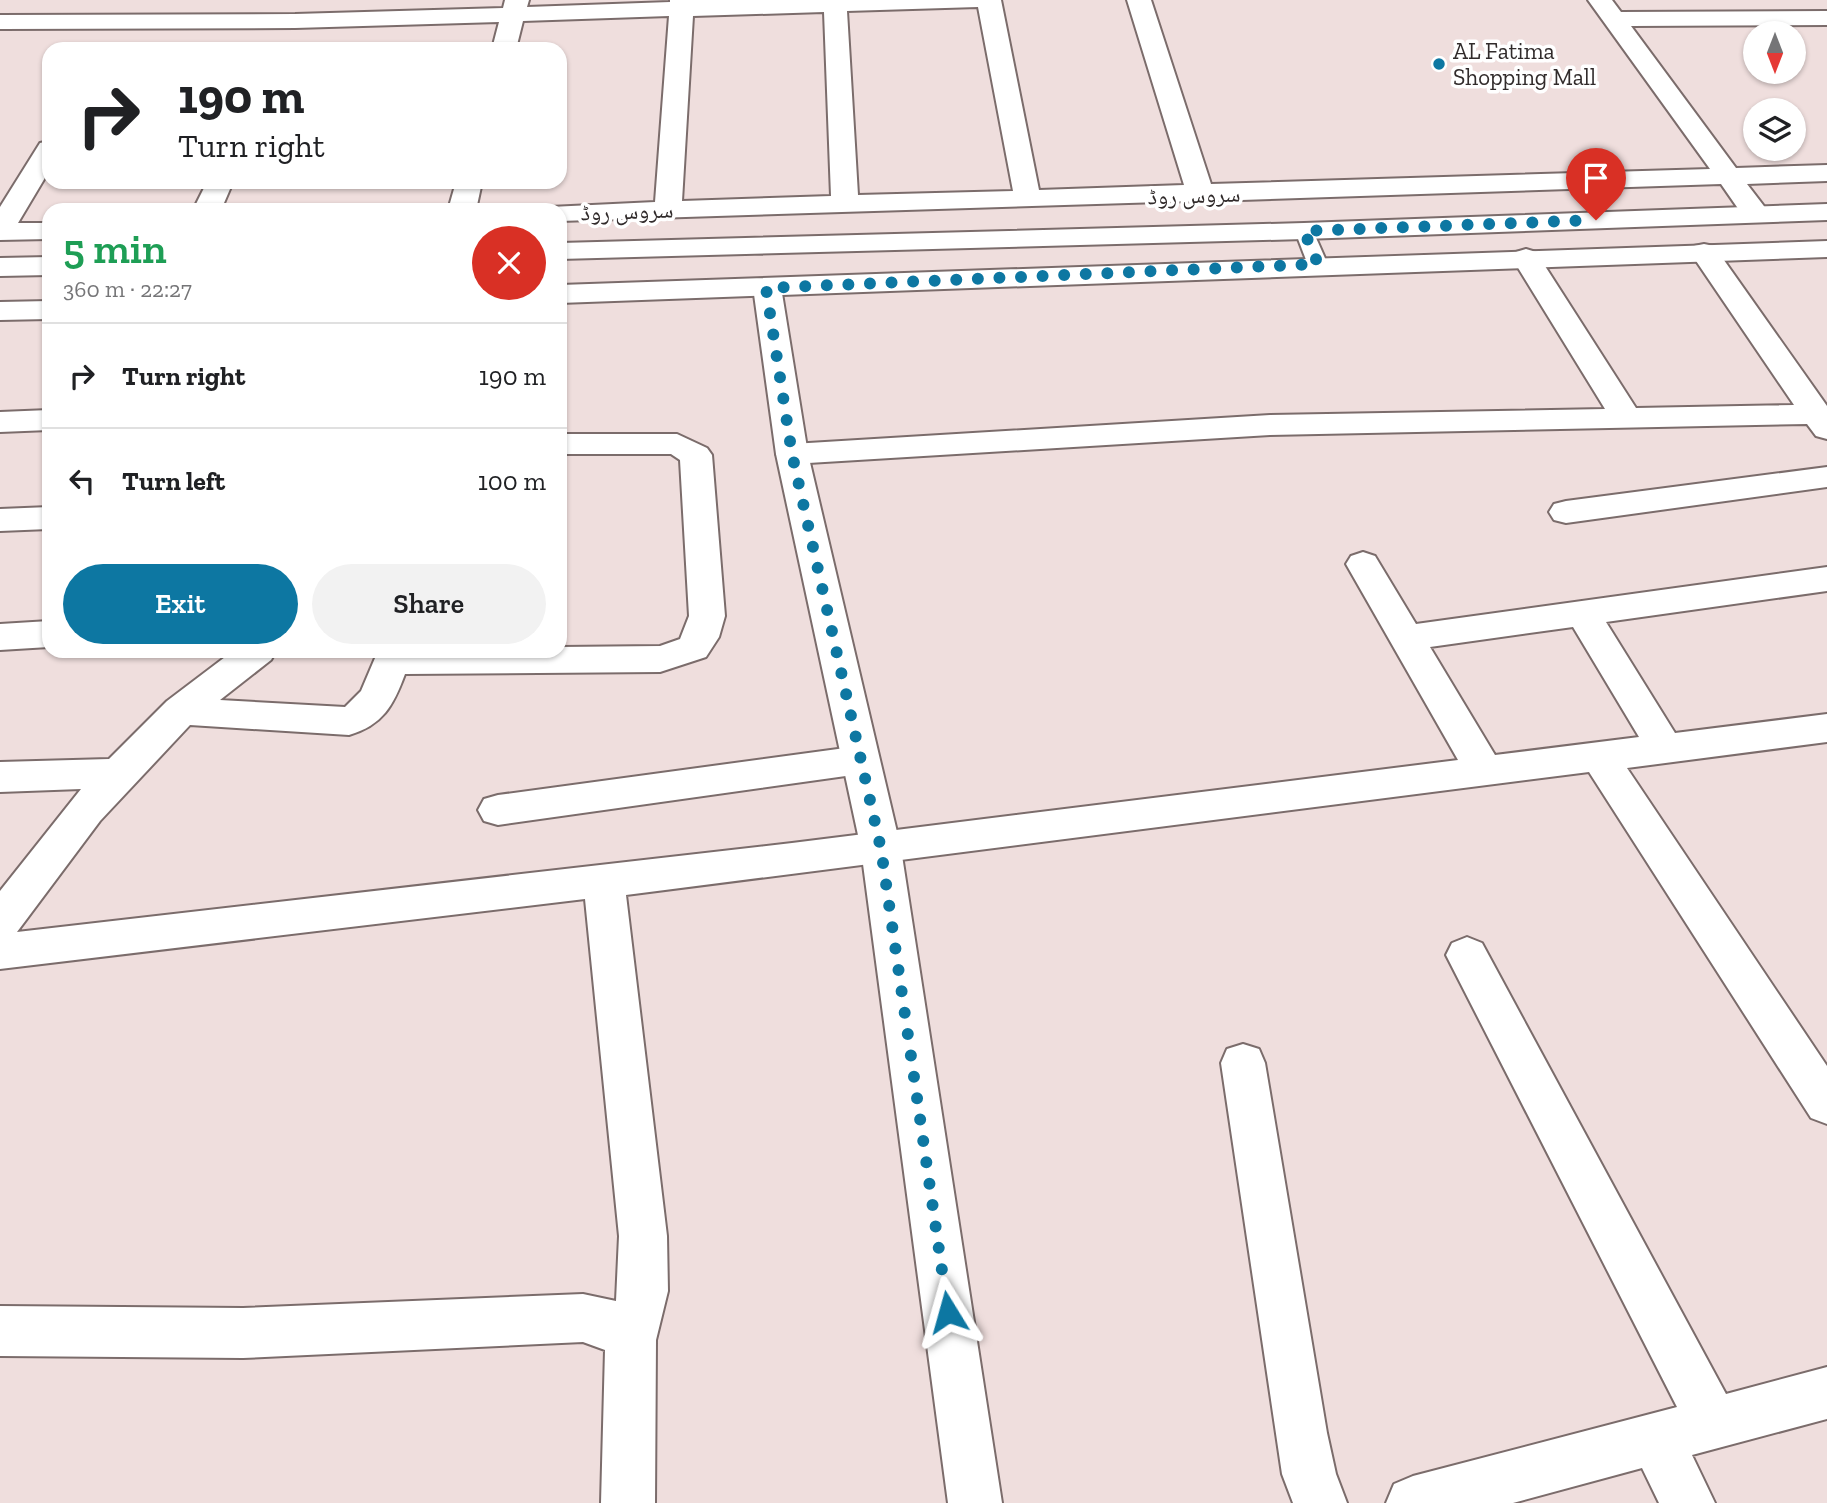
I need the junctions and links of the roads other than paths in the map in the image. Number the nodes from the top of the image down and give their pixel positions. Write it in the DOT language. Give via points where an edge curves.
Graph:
graph roads {
  1 [pos="170,0"];
  2 [pos="978,0"];
  3 [pos="989,0"];
  4 [pos="1139,0"];
  5 [pos="1746,0"];
  6 [pos="835,2"];
  7 [pos="682,4"];
  8 [pos="515,7"];
  9 [pos="327,10"];
  10 [pos="1606,10"];
  11 [pos="1827,18"];
  12 [pos="1763,19"];
  13 [pos="0,22"];
  14 [pos="158,22"];
  15 [pos="507,42"];
  16 [pos="42,161"];
  17 [pos="1827,173"];
  18 [pos="1727,176"];
  19 [pos="1201,195"];
  20 [pos="1028,200"];
  21 [pos="845,205"];
  22 [pos="668,210"];
  23 [pos="1827,212"];
  24 [pos="567,213"];
  25 [pos="1756,214"];
  26 [pos="0,231"];
  27 [pos="42,231"];
  28 [pos="1304,231"];
  29 [pos="1827,248"];
  30 [pos="567,251"];
  31 [pos="1704,252"];
  32 [pos="1525,258"];
  33 [pos="1318,264"];
  34 [pos="42,266"];
  35 [pos="0,267"];
  36 [pos="766,288"];
  37 [pos="567,294"];
  38 [pos="42,310"];
  39 [pos="0,311"];
  40 [pos="1627,418"];
  41 [pos="42,420"];
  42 [pos="0,422"];
  43 [pos="1821,422"];
  44 [pos="567,444"];
  45 [pos="792,454"];
  46 [pos="1827,477"];
  47 [pos="1566,512"];
  48 [pos="42,518"];
  49 [pos="0,520"];
  50 [pos="1363,564"];
  51 [pos="1827,579"];
  52 [pos="1582,613"];
  53 [pos="42,634"];
  54 [pos="0,637"];
  55 [pos="1406,638"];
  56 [pos="249,658"];
  57 [pos="393,658"];
  58 [pos="567,658"];
  59 [pos="180,711"];
  60 [pos="1827,728"];
  61 [pos="1665,748"];
  62 [pos="1599,757"];
  63 [pos="860,760"];
  64 [pos="1484,771"];
  65 [pos="118,773"];
  66 [pos="0,776"];
  67 [pos="498,810"];
  68 [pos="881,849"];
  69 [pos="604,881"];
  70 [pos="0,923"];
  71 [pos="0,951"];
  72 [pos="1467,955"];
  73 [pos="1243,1063"];
  74 [pos="1827,1104"];
  75 [pos="0,1331"];
  76 [pos="631,1340"];
  77 [pos="1827,1394"];
  78 [pos="1714,1424"];
  79 [pos="1656,1440"];
  80 [pos="628,1503"];
  81 [pos="975,1503"];
  82 [pos="1320,1503"];
  83 [pos="1413,1503"];
  84 [pos="1688,1503"];
  1 -- 14 [label="street"];
  2 -- 6 [label="street"];
  3 -- 20 [label="street"];
  4 -- 19 [label="street"];
  5 -- 12 [label="street"];
  6 -- 7 [label="street"];
  6 -- 21 [label="street"];
  7 -- 8 [label="street"];
  7 -- 22 [label="street"];
  8 -- 9 [label="street"];
  8 -- 15 [label="street"];
  9 -- 14 [label="street" via="291,30"];
  10 -- 12 [label="street"];
  10 -- 18 [label="street"];
  11 -- 12 [label="street"];
  13 -- 14 [label="street" via="120,32"];
  16 -- 26 [label="street"];
  17 -- 18 [label="street, سروس روڈ"];
  18 -- 19 [label="street, سروس روڈ"];
  18 -- 25 [label="street"];
  19 -- 20 [label="street, سروس روڈ"];
  20 -- 21 [label="street, سروس روڈ"];
  21 -- 22 [label="street, سروس روڈ"];
  22 -- 24 [label="street, سروس روڈ"];
  23 -- 25 [label="street"];
  25 -- 28 [label="street"];
  26 -- 27 [label="street"];
  28 -- 30 [label="street"];
  28 -- 33 [label="lane"];
  29 -- 31 [label="street"];
  31 -- 32 [label="street"];
  31 -- 43 [label="street"];
  32 -- 33 [label="street"];
  32 -- 40 [label="street"];
  33 -- 36 [label="street"];
  34 -- 35 [label="street"];
  36 -- 37 [label="street"];
  36 -- 45 [label="street"];
  38 -- 39 [label="street"];
  40 -- 43 [label="street"];
  40 -- 45 [label="street" via="1270,425"];
  41 -- 42 [label="street"];
  44 -- 58 [label="street" via="677,444 696,455 707,616 702,640 689,651 660,659"];
  45 -- 63 [label="street"];
  46 -- 47 [label="street"];
  48 -- 49 [label="street"];
  50 -- 55 [label="street"];
  51 -- 52 [label="street"];
  52 -- 55 [label="street"];
  52 -- 61 [label="street"];
  53 -- 54 [label="street"];
  55 -- 64 [label="street"];
  56 -- 59 [label="street"];
  57 -- 59 [label="street" via="371,706 361,718 349,721"];
  59 -- 65 [label="street"];
  60 -- 61 [label="street"];
  61 -- 62 [label="street"];
  62 -- 64 [label="street"];
  62 -- 74 [label="street"];
  63 -- 67 [label="street"];
  63 -- 68 [label="street"];
  64 -- 68 [label="street"];
  65 -- 66 [label="street"];
  65 -- 70 [label="street" via="51,849"];
  68 -- 69 [label="street"];
  68 -- 81 [label="street"];
  69 -- 71 [label="street"];
  69 -- 76 [label="street" via="643,1236 643,1292"];
  72 -- 78 [label="street"];
  73 -- 82 [label="street" via="1301,1433"];
  75 -- 76 [label="street" via="243,1333 583,1318 616,1325"];
  76 -- 80 [label="street"];
  77 -- 78 [label="street"];
  78 -- 79 [label="street"];
  79 -- 83 [label="street"];
  79 -- 84 [label="street"];
}
